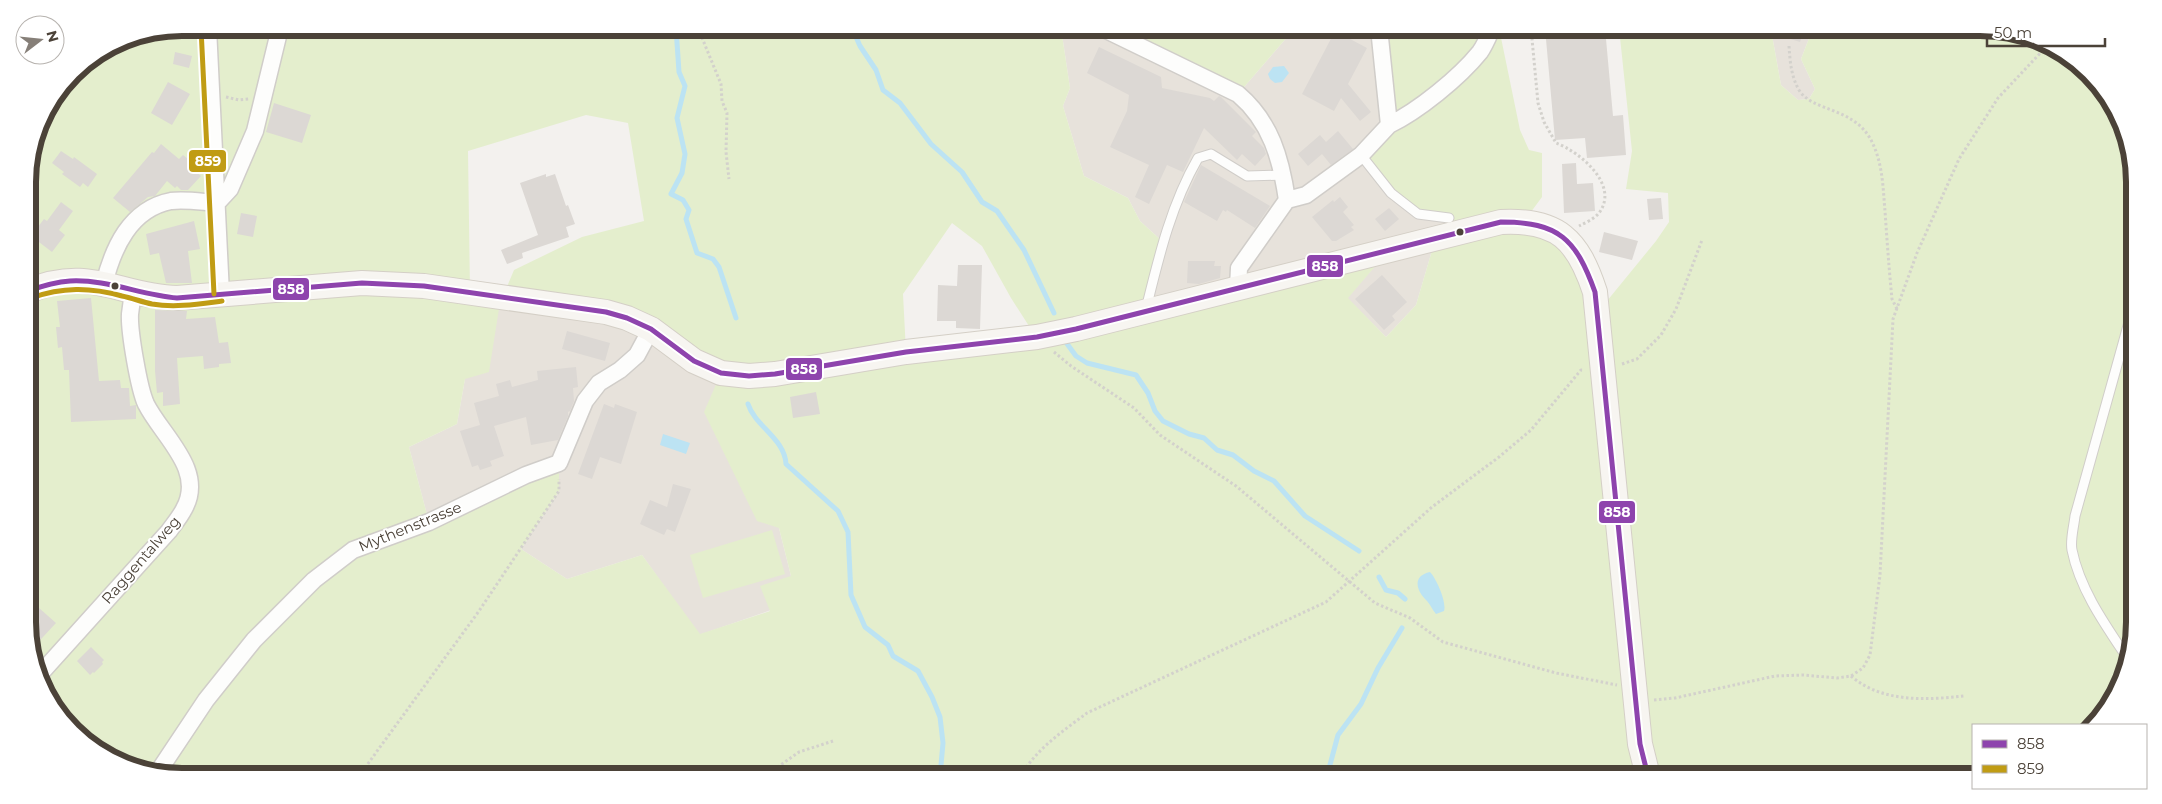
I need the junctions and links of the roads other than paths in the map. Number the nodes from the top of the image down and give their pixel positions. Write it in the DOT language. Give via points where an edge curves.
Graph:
graph roads {
  1 [pos="208,36"];
  2 [pos="278,36"];
  3 [pos="1118,36"];
  4 [pos="1380,36"];
  5 [pos="1488,36"];
  6 [pos="1389,126"];
  7 [pos="1361,155"];
  8 [pos="1284,175"];
  9 [pos="1287,200"];
  10 [pos="217,203"];
  11 [pos="1449,218"];
  12 [pos="104,284"];
  13 [pos="37,288"];
  14 [pos="1238,288"];
  15 [pos="133,291"];
  16 [pos="221,294"];
  17 [pos="1146,311"];
  18 [pos="651,329"];
  19 [pos="2126,333"];
  20 [pos="2123,650"];
  21 [pos="44,668"];
  22 [pos="162,766"];
  23 [pos="1646,767"];
  1 -- 10 [label="street"];
  2 -- 10 [label="street" via="255,131 230,189"];
  3 -- 8 [label="street" via="1238,94 1263,121"];
  4 -- 6 [label="street"];
  5 -- 6 [label="street" via="1482,50 1466,68 1407,116"];
  6 -- 7 [label="street"];
  7 -- 9 [label="street" via="1306,195"];
  7 -- 11 [label="lane" via="1391,193 1418,214"];
  8 -- 9 [label="street"];
  8 -- 17 [label="lane" via="1247,176 1211,154 1198,158 1178,197"];
  9 -- 14 [label="street" via="1239,268"];
  10 -- 12 [label="street" via="173,201 154,206 120,237"];
  10 -- 16 [label="street"];
  12 -- 13 [label="street" via="63,280"];
  12 -- 15 [label="street"];
  14 -- 17 [label="street"];
  14 -- 23 [label="street" via="1492,224 1524,220 1542,224 1564,236 1578,250 1595,292 1640,744"];
  15 -- 16 [label="street" via="154,297 177,298"];
  15 -- 21 [label="street, Raggentalweg" via="130,316 145,403 187,468 190,490 185,508 169,531"];
  16 -- 18 [label="street" via="362,283 424,286 606,312"];
  17 -- 18 [label="street" via="1037,337 906,352 749,376 721,373 694,361"];
  18 -- 22 [label="street, Mythenstrasse" via="637,355 599,383 585,401 559,464 429,522 354,550 314,580 248,648 206,700"];
  19 -- 20 [label="lane" via="2075,516 2072,548 2078,572"];
}
